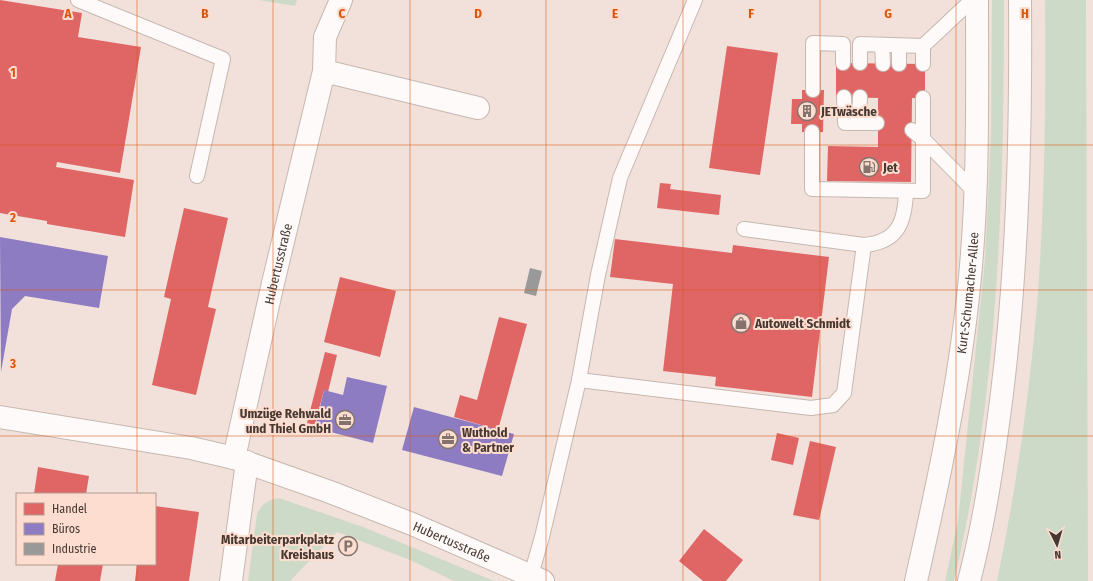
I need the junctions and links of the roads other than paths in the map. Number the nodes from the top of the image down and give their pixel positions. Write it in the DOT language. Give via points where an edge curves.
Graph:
graph roads {
  1 [pos="78,0"];
  2 [pos="341,0"];
  3 [pos="695,0"];
  4 [pos="972,0"];
  5 [pos="977,0"];
  6 [pos="1020,0"];
  7 [pos="882,45"];
  8 [pos="899,46"];
  9 [pos="923,46"];
  10 [pos="843,63"];
  11 [pos="860,63"];
  12 [pos="883,64"];
  13 [pos="899,64"];
  14 [pos="923,64"];
  15 [pos="324,71"];
  16 [pos="813,90"];
  17 [pos="844,97"];
  18 [pos="860,97"];
  19 [pos="923,98"];
  20 [pos="478,108"];
  21 [pos="859,123"];
  22 [pos="878,123"];
  23 [pos="912,130"];
  24 [pos="812,132"];
  25 [pos="924,140"];
  26 [pos="198,176"];
  27 [pos="906,191"];
  28 [pos="976,194"];
  29 [pos="744,229"];
  30 [pos="864,245"];
  31 [pos="579,380"];
  32 [pos="0,417"];
  33 [pos="241,460"];
  34 [pos="537,578"];
  35 [pos="231,581"];
  36 [pos="916,581"];
  37 [pos="969,581"];
  1 -- 26 [label="lane" via="223,60"];
  2 -- 15 [label="street, Hubertusstraße" via="325,37"];
  3 -- 31 [label="lane" via="620,178 598,275"];
  4 -- 9 [label="lane"];
  5 -- 28 [label="street, Kurt-Schumacher-Allee"];
  6 -- 37 [label="street" via="1017,209 1010,324 994,450 979,543"];
  7 -- 8 [label="lane"];
  7 -- 11 [label="lane" via="860,44"];
  7 -- 12 [label="lane"];
  8 -- 9 [label="lane"];
  8 -- 13 [label="lane"];
  9 -- 14 [label="lane"];
  10 -- 16 [label="lane" via="843,44 813,43"];
  15 -- 20 [label="street"];
  15 -- 33 [label="street, Hubertusstraße" via="273,283"];
  17 -- 21 [label="lane" via="845,124"];
  18 -- 21 [label="lane"];
  19 -- 25 [label="lane"];
  21 -- 22 [label="lane"];
  23 -- 25 [label="lane"];
  24 -- 27 [label="lane" via="812,189"];
  25 -- 27 [label="lane" via="923,191"];
  25 -- 28 [label="lane"];
  27 -- 30 [label="lane" via="903,220 897,230 876,244"];
  28 -- 36 [label="street, Kurt-Schumacher-Allee" via="969,287 958,378 940,477"];
  29 -- 30 [label="lane"];
  30 -- 31 [label="lane" via="844,393 833,405 811,408"];
  31 -- 34 [label="lane" via="542,537"];
  32 -- 33 [label="street, Hubertusstraße" via="191,448"];
  33 -- 34 [label="street, Hubertusstraße" via="405,521"];
  33 -- 35 [label="street, Hubertusstraße"];
}
